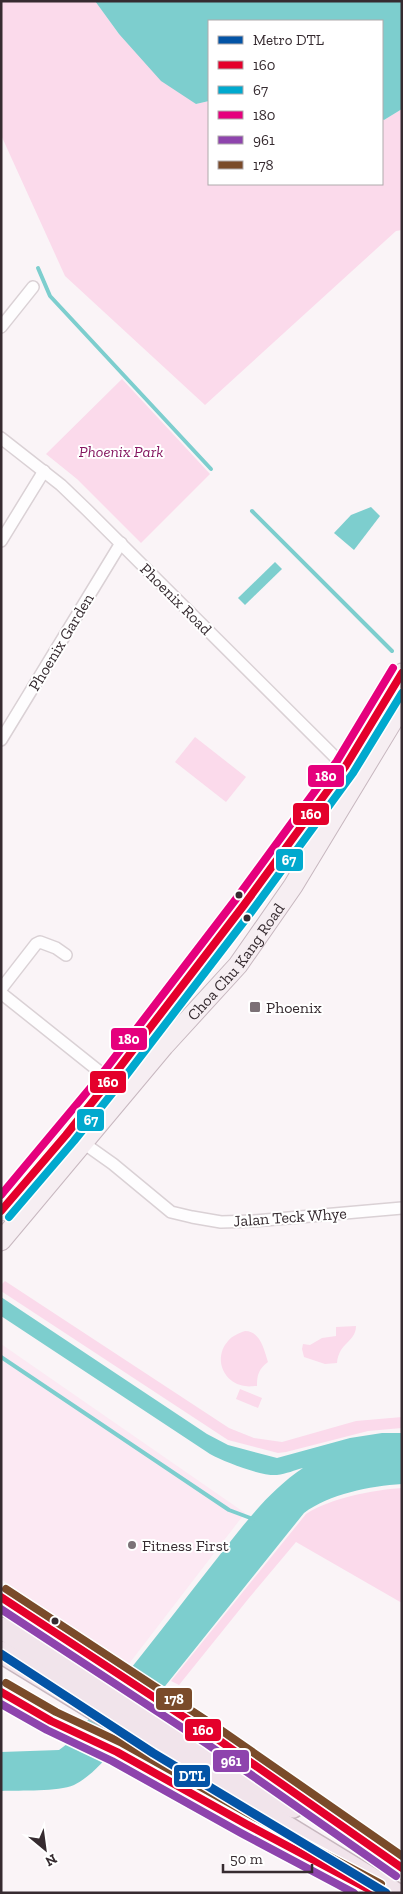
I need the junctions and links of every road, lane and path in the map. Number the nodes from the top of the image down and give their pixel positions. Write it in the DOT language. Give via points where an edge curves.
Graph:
graph roads {
  1 [pos="33,287"];
  2 [pos="1,327"];
  3 [pos="1,438"];
  4 [pos="44,471"];
  5 [pos="1,541"];
  6 [pos="121,543"];
  7 [pos="402,673"];
  8 [pos="402,706"];
  9 [pos="2,738"];
  10 [pos="345,767"];
  11 [pos="244,905"];
  12 [pos="276,910"];
  13 [pos="213,946"];
  14 [pos="66,955"];
  15 [pos="238,965"];
  16 [pos="1,989"];
  17 [pos="1,994"];
  18 [pos="153,1059"];
  19 [pos="110,1080"];
  20 [pos="82,1142"];
  21 [pos="402,1208"];
  22 [pos="1,1211"];
  23 [pos="1,1241"];
  24 [pos="1,1597"];
  25 [pos="1,1628"];
  26 [pos="1,1652"];
  27 [pos="36,1662"];
  28 [pos="1,1692"];
  29 [pos="402,1869"];
  30 [pos="376,1893"];
  31 [pos="395,1893"];
  1 -- 2 [label="street"];
  3 -- 4 [label="street, Phoenix Road"];
  4 -- 5 [label="street"];
  4 -- 6 [label="street, Phoenix Road"];
  6 -- 9 [label="street, Phoenix Garden"];
  6 -- 10 [label="street, Phoenix Road"];
  7 -- 10 [label="main road, Choa Chu Kang Road"];
  8 -- 12 [label="main road, Choa Chu Kang Road"];
  10 -- 11 [label="main road, Choa Chu Kang Road"];
  11 -- 12 [label="main road" via="243,919 247,925 253,926"];
  11 -- 13 [label="main road, Choa Chu Kang Road"];
  12 -- 15 [label="main road, Choa Chu Kang Road"];
  13 -- 15 [label="main road" via="230,936 243,939 245,943"];
  13 -- 19 [label="main road, Choa Chu Kang Road"];
  14 -- 16 [label="street" via="40,942 36,944"];
  15 -- 18 [label="main road, Choa Chu Kang Road"];
  17 -- 19 [label="street"];
  18 -- 19 [label="street" via="122,1082"];
  18 -- 20 [label="main road, Choa Chu Kang Road"];
  19 -- 22 [label="main road, Choa Chu Kang Road"];
  20 -- 21 [label="street, Jalan Teck Whye" via="171,1212 192,1217 221,1222 253,1222"];
  20 -- 23 [label="main road, Choa Chu Kang Road"];
  24 -- 29 [label="highway" via="325,1813"];
  25 -- 27 [label="highway"];
  26 -- 27 [label="highway"];
  27 -- 29 [label="highway"];
  27 -- 31 [label="highway"];
  28 -- 30 [label="highway"];
}
